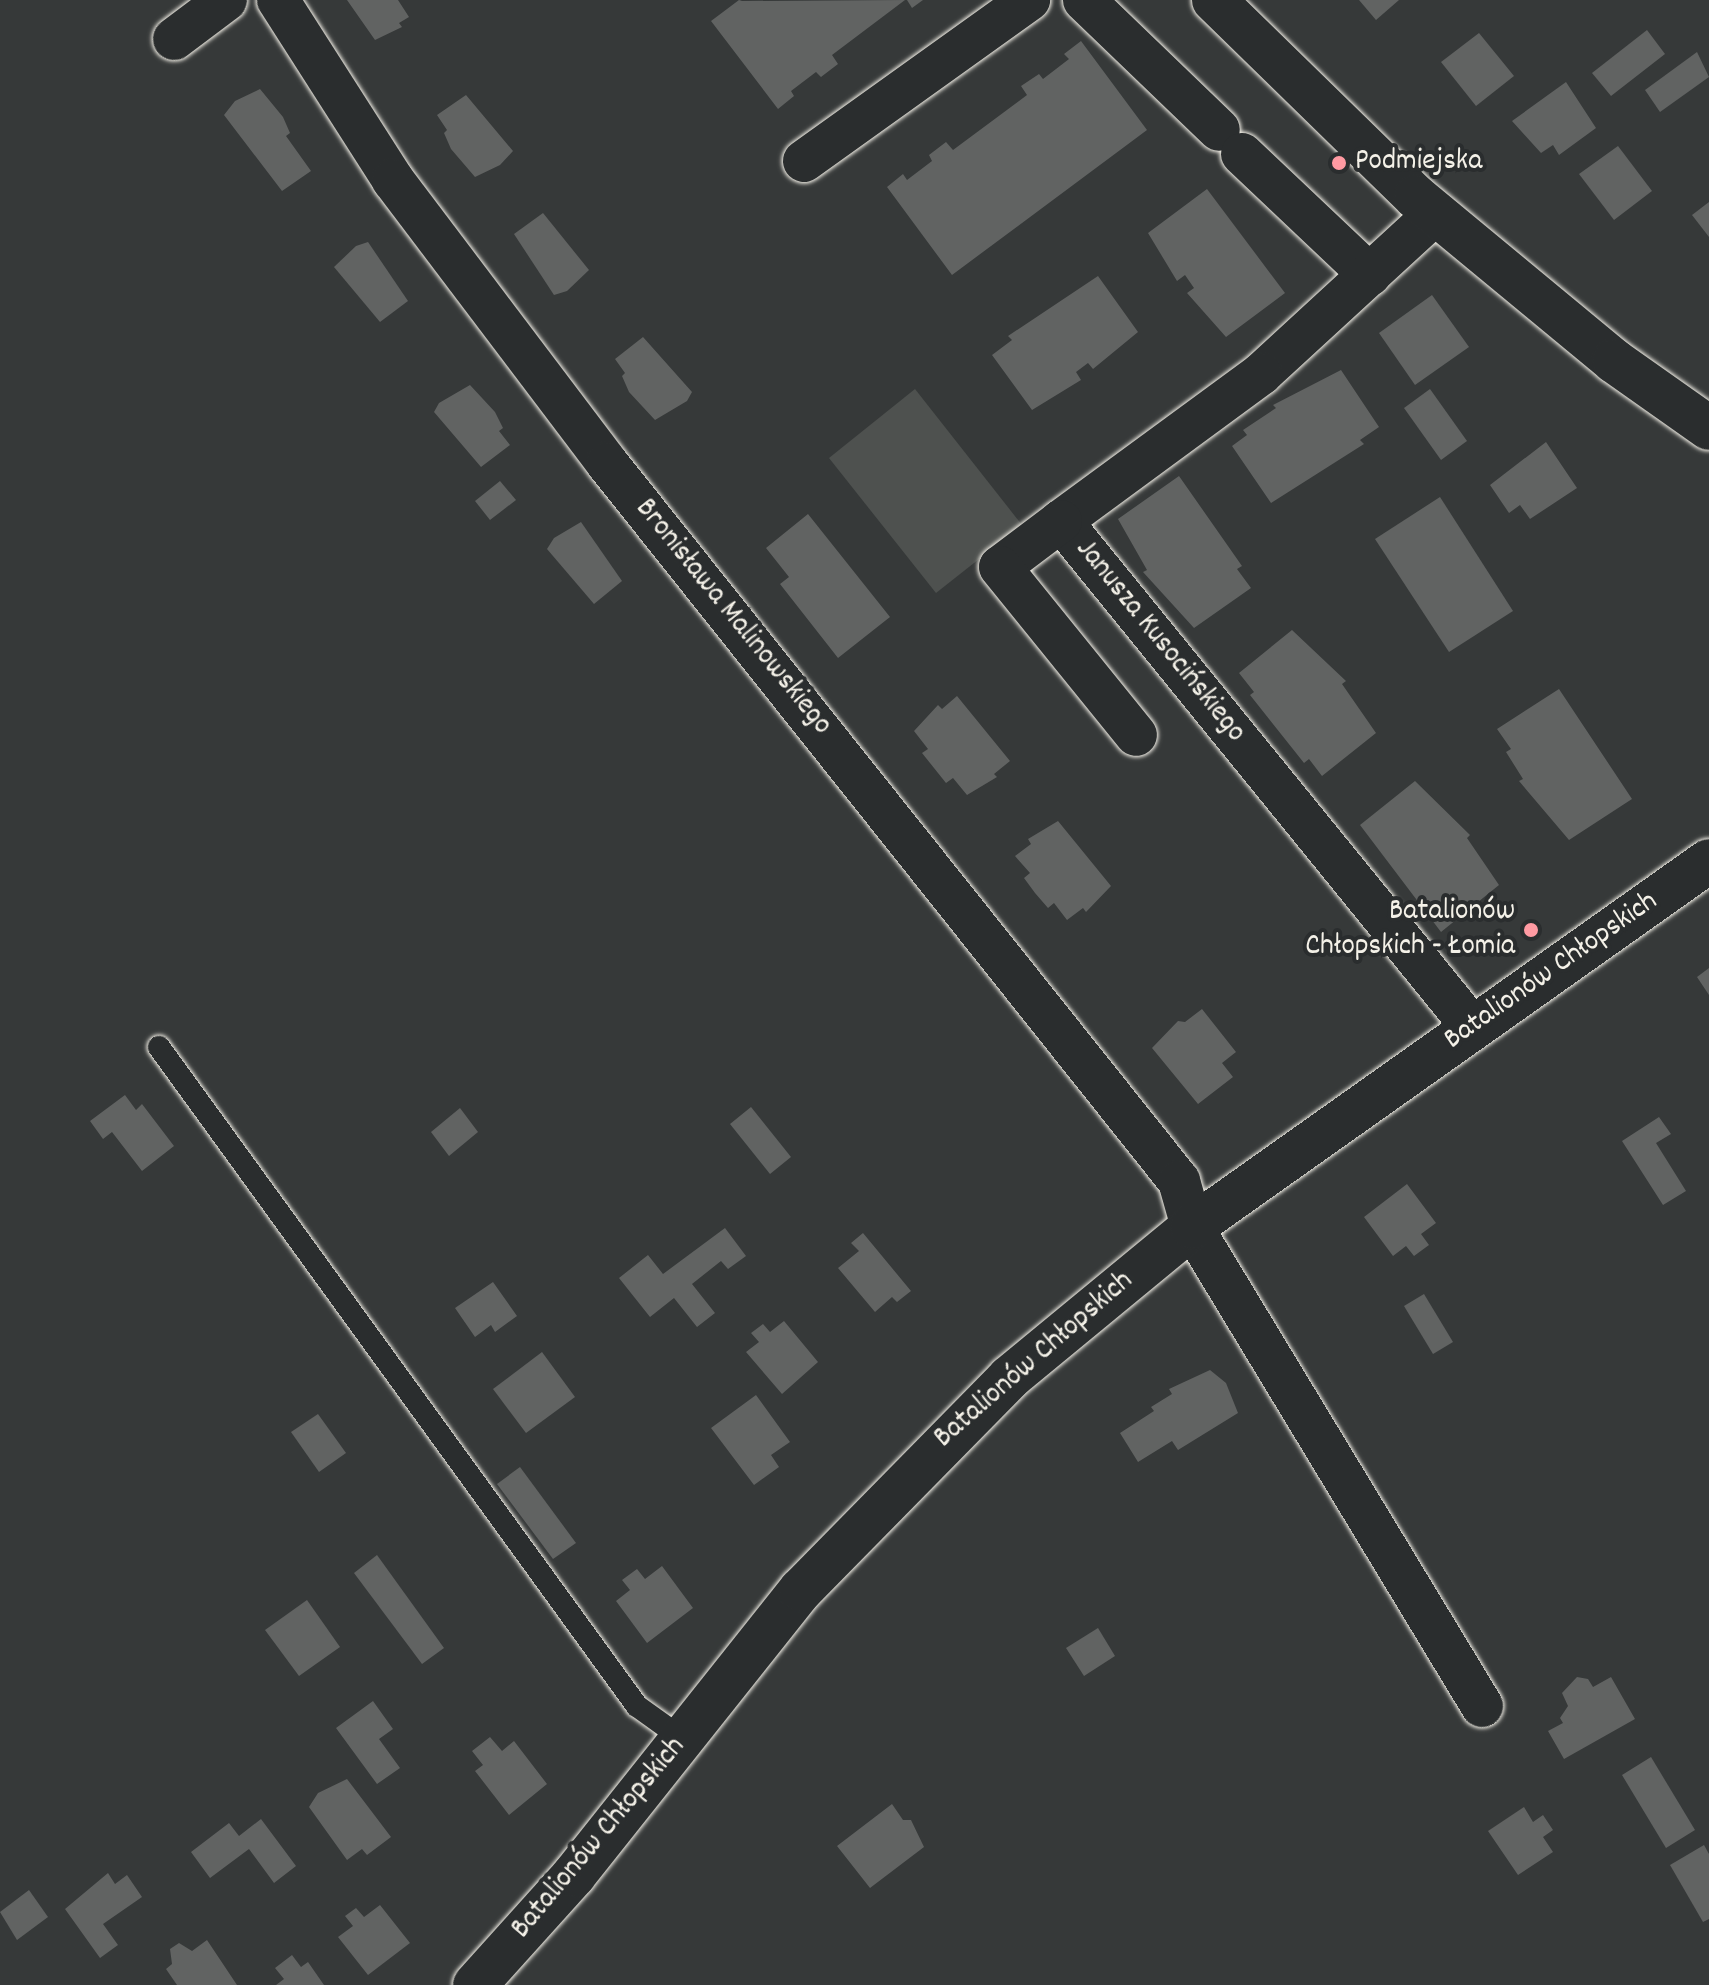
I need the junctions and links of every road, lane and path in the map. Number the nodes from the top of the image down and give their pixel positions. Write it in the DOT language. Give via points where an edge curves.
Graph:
graph roads {
  1 [pos="226,0"];
  2 [pos="278,0"];
  3 [pos="1029,0"];
  4 [pos="1084,0"];
  5 [pos="1214,0"];
  6 [pos="174,39"];
  7 [pos="804,161"];
  8 [pos="1436,213"];
  9 [pos="1370,275"];
  10 [pos="1709,428"];
  11 [pos="1061,521"];
  12 [pos="1136,735"];
  13 [pos="1709,861"];
  14 [pos="1473,1028"];
  15 [pos="159,1047"];
  16 [pos="1192,1227"];
  17 [pos="1482,1706"];
  18 [pos="683,1739"];
  19 [pos="475,1985"];
  1 -- 6 [label="street"];
  2 -- 16 [label="street, Bronisława Malinowskiego" via="393,180 607,463 1179,1181"];
  3 -- 7 [label="street"];
  4 -- 9 [label="street"];
  5 -- 8 [label="street"];
  8 -- 9 [label="street, Janusza Kusocińskiego"];
  8 -- 10 [label="street" via="1614,361"];
  9 -- 11 [label="street, Janusza Kusocińskiego" via="1261,374"];
  11 -- 12 [label="street" via="1000,567"];
  11 -- 14 [label="street, Janusza Kusocińskiego"];
  13 -- 14 [label="street, Batalionów Chłopskich"];
  14 -- 16 [label="street, Batalionów Chłopskich"];
  15 -- 18 [label="lane" via="637,1706"];
  16 -- 17 [label="street, Bronisława Malinowskiego"];
  16 -- 18 [label="street, Batalionów Chłopskich" via="1009,1378 867,1517 801,1590"];
  18 -- 19 [label="street, Batalionów Chłopskich" via="574,1875"];
}
